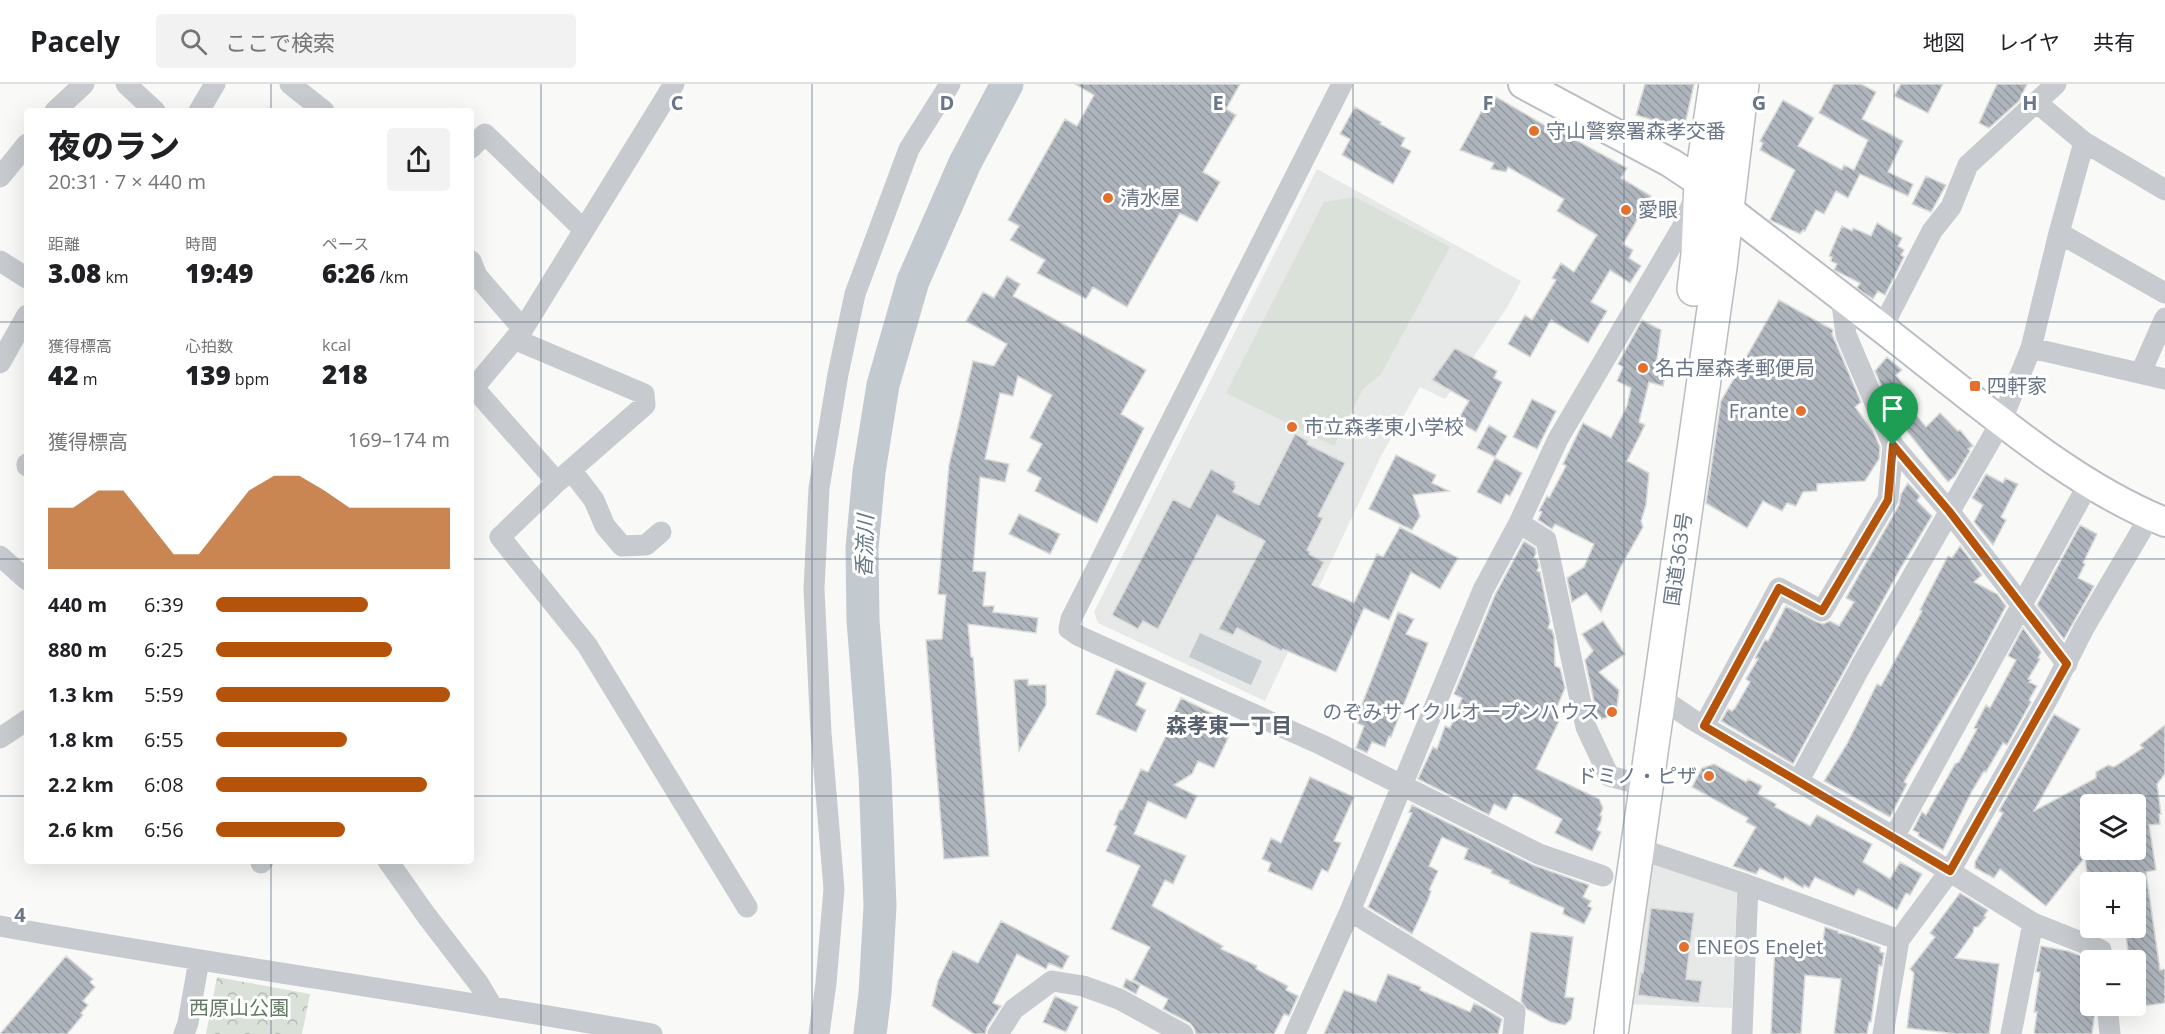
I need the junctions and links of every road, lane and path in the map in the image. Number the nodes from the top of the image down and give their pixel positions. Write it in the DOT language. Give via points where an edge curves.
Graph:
graph roads {
  1 [pos="84,84"];
  2 [pos="126,84"];
  3 [pos="215,84"];
  4 [pos="290,84"];
  5 [pos="674,84"];
  6 [pos="950,84"];
  7 [pos="1342,84"];
  8 [pos="1522,84"];
  9 [pos="1716,84"];
  10 [pos="1742,84"];
  11 [pos="2056,84"];
  12 [pos="2036,102"];
  13 [pos="58,108"];
  14 [pos="152,108"];
  15 [pos="201,108"];
  16 [pos="320,108"];
  17 [pos="2084,142"];
  18 [pos="474,145"];
  19 [pos="24,148"];
  20 [pos="0,177"];
  21 [pos="1701,183"];
  22 [pos="2165,190"];
  23 [pos="1725,207"];
  24 [pos="584,230"];
  25 [pos="2059,233"];
  26 [pos="0,261"];
  27 [pos="474,268"];
  28 [pos="24,276"];
  29 [pos="2165,293"];
  30 [pos="1841,296"];
  31 [pos="2165,318"];
  32 [pos="24,320"];
  33 [pos="1882,328"];
  34 [pos="519,334"];
  35 [pos="2031,348"];
  36 [pos="0,363"];
  37 [pos="2141,372"];
  38 [pos="2165,379"];
  39 [pos="474,388"];
  40 [pos="474,392"];
  41 [pos="2001,422"];
  42 [pos="1893,445"];
  43 [pos="564,476"];
  44 [pos="2089,483"];
  45 [pos="1949,511"];
  46 [pos="2157,519"];
  47 [pos="1518,523"];
  48 [pos="661,532"];
  49 [pos="0,556"];
  50 [pos="24,576"];
  51 [pos="2022,606"];
  52 [pos="2067,664"];
  53 [pos="1649,695"];
  54 [pos="24,722"];
  55 [pos="1704,726"];
  56 [pos="0,738"];
  57 [pos="1628,781"];
  58 [pos="1798,782"];
  59 [pos="1402,786"];
  60 [pos="1894,837"];
  61 [pos="1637,848"];
  62 [pos="390,864"];
  63 [pos="1950,871"];
  64 [pos="1603,876"];
  65 [pos="1748,885"];
  66 [pos="747,907"];
  67 [pos="1350,911"];
  68 [pos="2033,923"];
  69 [pos="0,926"];
  70 [pos="1899,940"];
  71 [pos="2101,950"];
  72 [pos="200,960"];
  73 [pos="492,1006"];
  74 [pos="2108,1016"];
  75 [pos="184,1034"];
  76 [pos="652,1034"];
  77 [pos="819,1034"];
  78 [pos="998,1034"];
  79 [pos="1183,1034"];
  80 [pos="1295,1034"];
  81 [pos="1514,1034"];
  82 [pos="1592,1034"];
  83 [pos="1611,1034"];
  84 [pos="1742,1034"];
  85 [pos="1882,1034"];
  86 [pos="2011,1034"];
  87 [pos="2110,1034"];
  1 -- 13 [label="street"];
  2 -- 14 [label="street"];
  3 -- 15 [label="street"];
  4 -- 16 [label="street"];
  5 -- 24 [label="street"];
  6 -- 77 [label="street" via="909,149 855,294 819,488 814,589 834,889"];
  7 -- 59 [label="street" via="1076,608 1069,629"];
  8 -- 21 [label="street"];
  9 -- 21 [label="highway, 国道363号"];
  10 -- 23 [label="highway, 国道363号"];
  11 -- 12 [label="street"];
  12 -- 17 [label="street"];
  12 -- 33 [label="street" via="1968,165 1951,207 1932,231"];
  17 -- 22 [label="street"];
  17 -- 25 [label="street"];
  18 -- 24 [label="street" via="485,134"];
  19 -- 20 [label="street"];
  21 -- 23 [label="street"];
  21 -- 47 [label="street" via="1683,226 1558,439"];
  21 -- 53 [label="highway, 国道363号" via="1698,254"];
  23 -- 30 [label="street"];
  23 -- 53 [label="highway, 国道363号" via="1720,267"];
  24 -- 34 [label="street"];
  25 -- 29 [label="street"];
  25 -- 35 [label="street"];
  26 -- 28 [label="street"];
  27 -- 34 [label="street"];
  30 -- 33 [label="street"];
  30 -- 42 [label="street" via="1846,335"];
  31 -- 37 [label="street"];
  32 -- 36 [label="street"];
  33 -- 41 [label="street"];
  34 -- 39 [label="street"];
  34 -- 43 [label="street" via="644,394 645,405"];
  35 -- 37 [label="street"];
  35 -- 41 [label="street"];
  37 -- 38 [label="street"];
  40 -- 43 [label="street"];
  41 -- 44 [label="street"];
  41 -- 45 [label="street"];
  42 -- 45 [label="street"];
  42 -- 55 [label="street" via="1888,500 1822,611 1779,588"];
  43 -- 48 [label="street" via="594,500 605,526 622,546 646,545"];
  43 -- 66 [label="street" via="500,537 587,645"];
  44 -- 46 [label="street"];
  44 -- 51 [label="street"];
  45 -- 51 [label="street"];
  45 -- 58 [label="street"];
  46 -- 52 [label="street" via="2084,628"];
  47 -- 57 [label="street" via="1546,540 1586,728 1609,776"];
  47 -- 59 [label="street" via="1484,590"];
  49 -- 50 [label="street"];
  51 -- 52 [label="street"];
  51 -- 60 [label="street"];
  52 -- 63 [label="street"];
  53 -- 55 [label="street"];
  53 -- 57 [label="highway, 国道363号"];
  53 -- 61 [label="highway, 国道363号"];
  54 -- 56 [label="street"];
  55 -- 58 [label="street"];
  57 -- 82 [label="highway, 国道363号"];
  58 -- 60 [label="street"];
  59 -- 64 [label="street" via="1539,854"];
  59 -- 67 [label="street"];
  60 -- 63 [label="street"];
  61 -- 65 [label="street"];
  61 -- 83 [label="highway, 国道363号"];
  62 -- 73 [label="street"];
  63 -- 68 [label="street"];
  63 -- 70 [label="street"];
  65 -- 70 [label="street"];
  65 -- 84 [label="street"];
  67 -- 80 [label="street"];
  67 -- 81 [label="street" via="1515,1012"];
  68 -- 71 [label="street"];
  68 -- 86 [label="street"];
  69 -- 72 [label="street"];
  70 -- 85 [label="street"];
  72 -- 73 [label="street"];
  72 -- 75 [label="street"];
  73 -- 76 [label="street"];
  74 -- 87 [label="street"];
  78 -- 79 [label="street" via="1014,1009 1052,981 1083,986 1119,999"];
}
